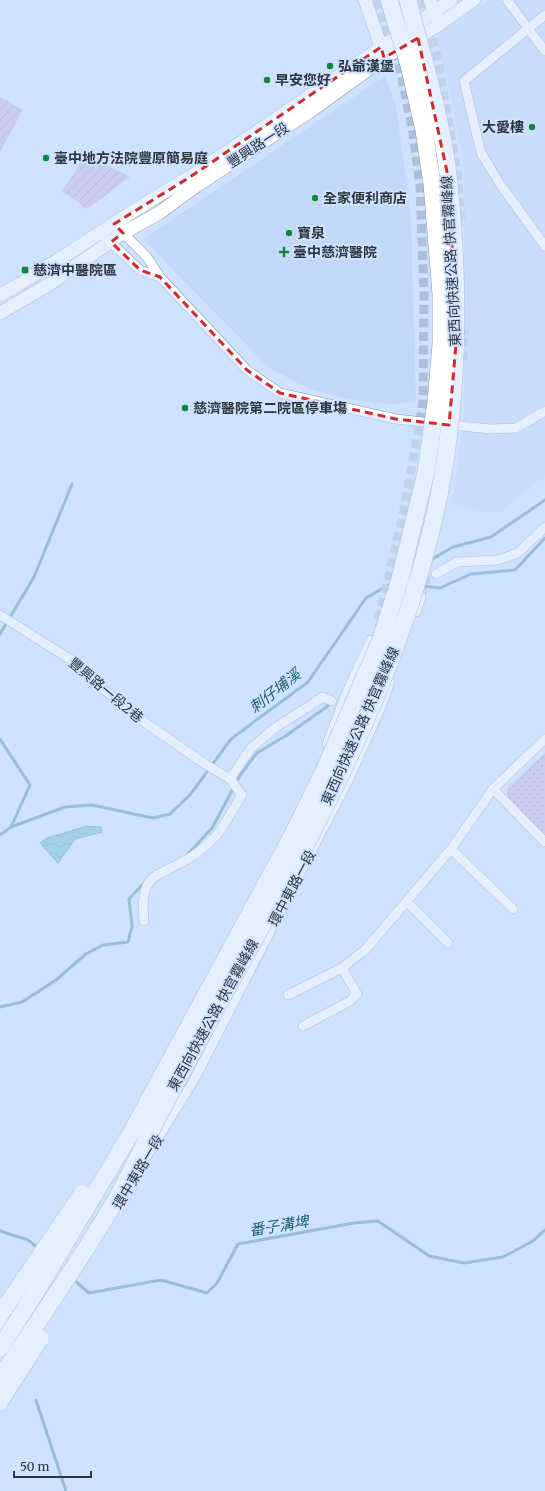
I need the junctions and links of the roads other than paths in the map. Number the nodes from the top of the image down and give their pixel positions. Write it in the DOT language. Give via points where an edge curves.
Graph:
graph roads {
  1 [pos="365,0"];
  2 [pos="388,0"];
  3 [pos="408,0"];
  4 [pos="451,0"];
  5 [pos="474,0"];
  6 [pos="507,0"];
  7 [pos="432,6"];
  8 [pos="545,15"];
  9 [pos="440,24"];
  10 [pos="528,28"];
  11 [pos="545,51"];
  12 [pos="383,52"];
  13 [pos="119,228"];
  14 [pos="106,238"];
  15 [pos="545,246"];
  16 [pos="160,277"];
  17 [pos="0,295"];
  18 [pos="0,313"];
  19 [pos="545,411"];
  20 [pos="545,527"];
  21 [pos="436,574"];
  22 [pos="421,597"];
  23 [pos="0,615"];
  24 [pos="376,630"];
  25 [pos="332,701"];
  26 [pos="545,739"];
  27 [pos="230,779"];
  28 [pos="493,789"];
  29 [pos="545,842"];
  30 [pos="452,849"];
  31 [pos="407,902"];
  32 [pos="513,909"];
  33 [pos="144,921"];
  34 [pos="448,943"];
  35 [pos="342,968"];
  36 [pos="288,995"];
  37 [pos="303,1026"];
  38 [pos="131,1133"];
  39 [pos="112,1153"];
  40 [pos="139,1169"];
  41 [pos="117,1198"];
  42 [pos="0,1315"];
  43 [pos="0,1327"];
  44 [pos="0,1348"];
  45 [pos="0,1378"];
  46 [pos="0,1391"];
  47 [pos="0,1401"];
  1 -- 12 [label="street"];
  2 -- 38 [label="highway, 東西向快速公路 快官霧峰線, bridge" via="417,97 432,184 438,238 441,344 426,472 400,579 381,639 325,769 292,836"];
  3 -- 41 [label="highway, 東西向快速公路 快官霧峰線, bridge" via="439,126 449,180 455,293 456,344 451,403 443,474 432,525 396,645 356,744 307,845 206,1027"];
  4 -- 7 [label="street, 豐興路一段"];
  5 -- 9 [label="street, 豐興路一段"];
  6 -- 10 [label="street"];
  7 -- 9 [label="street"];
  7 -- 12 [label="street, 豐興路一段"];
  8 -- 10 [label="street"];
  9 -- 12 [label="street, 豐興路一段"];
  10 -- 11 [label="street"];
  10 -- 15 [label="street" via="464,81 481,153"];
  12 -- 13 [label="street, 豐興路一段" via="158,195"];
  13 -- 14 [label="street, 豐興路一段"];
  13 -- 16 [label="street" via="147,257"];
  14 -- 16 [label="street" via="140,270"];
  14 -- 17 [label="street, 豐興路一段"];
  14 -- 18 [label="street, 豐興路一段" via="48,285"];
  16 -- 19 [label="street" via="247,370 280,393 396,419 490,429 516,428"];
  20 -- 21 [label="street" via="518,553 498,560 457,562"];
  22 -- 40 [label="street, 環中東路一段" via="381,707 348,781 194,1080"];
  23 -- 27 [label="street, 豐興路一段2巷" via="76,663 92,682 123,703 147,724 217,773"];
  24 -- 39 [label="street" via="346,694 316,773"];
  25 -- 27 [label="street" via="323,697 275,728 251,748"];
  26 -- 28 [label="street"];
  27 -- 33 [label="street" via="242,795 215,836 192,857 156,875 146,888 143,904"];
  28 -- 29 [label="street"];
  28 -- 30 [label="street"];
  30 -- 31 [label="street"];
  30 -- 32 [label="street"];
  31 -- 34 [label="street"];
  31 -- 35 [label="street" via="366,949"];
  35 -- 36 [label="street"];
  35 -- 37 [label="street" via="357,994 350,1001"];
  38 -- 42 [label="highway, bridge" via="90,1181"];
  38 -- 44 [label="highway, 東西向快速公路 快官霧峰線, bridge"];
  39 -- 40 [label="street"];
  39 -- 43 [label="street" via="64,1233"];
  40 -- 46 [label="street, 環中東路一段"];
  41 -- 45 [label="highway, 東西向快速公路 快官霧峰線, bridge"];
  41 -- 47 [label="highway, bridge" via="94,1250"];
}
